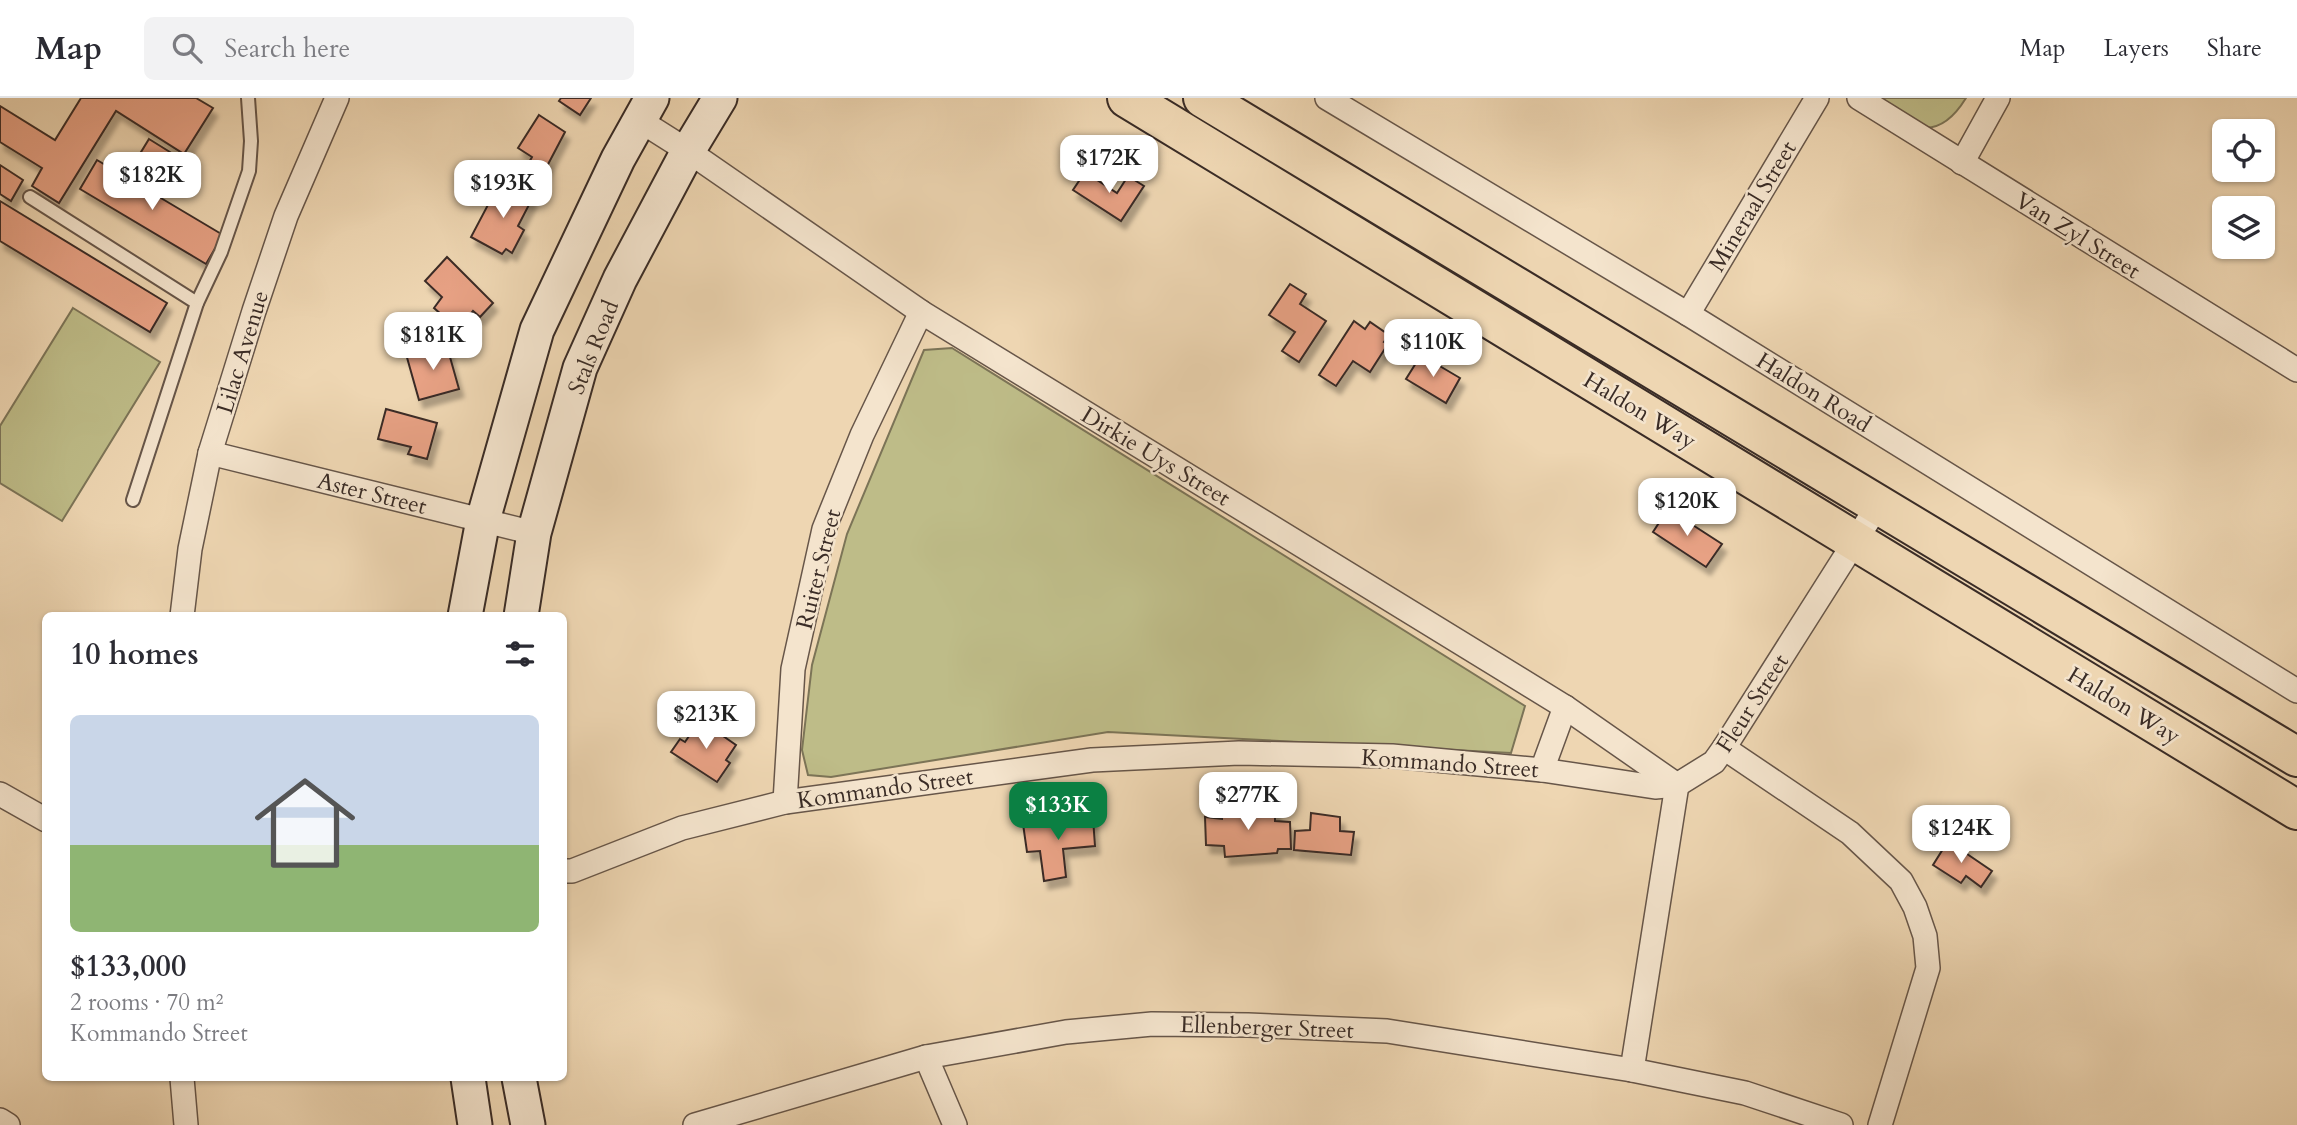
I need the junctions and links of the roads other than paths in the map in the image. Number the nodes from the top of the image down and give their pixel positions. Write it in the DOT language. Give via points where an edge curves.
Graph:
graph roads {
  1 [pos="248,98"];
  2 [pos="337,98"];
  3 [pos="720,98"];
  4 [pos="1203,98"];
  5 [pos="1327,98"];
  6 [pos="1817,98"];
  7 [pos="1859,98"];
  8 [pos="1998,98"];
  9 [pos="1130,99"];
  10 [pos="646,109"];
  11 [pos="688,150"];
  12 [pos="1962,163"];
  13 [pos="1335,177"];
  14 [pos="30,197"];
  15 [pos="1314,212"];
  16 [pos="197,303"];
  17 [pos="921,312"];
  18 [pos="1688,314"];
  19 [pos="1602,338"];
  20 [pos="2297,370"];
  21 [pos="1579,373"];
  22 [pos="211,453"];
  23 [pos="133,499"];
  24 [pos="1878,505"];
  25 [pos="483,520"];
  26 [pos="534,533"];
  27 [pos="1855,541"];
  28 [pos="2051,609"];
  29 [pos="182,612"];
  30 [pos="466,612"];
  31 [pos="522,612"];
  32 [pos="2028,646"];
  33 [pos="2297,691"];
  34 [pos="1565,707"];
  35 [pos="1724,748"];
  36 [pos="2292,754"];
  37 [pos="1542,770"];
  38 [pos="1677,785"];
  39 [pos="2262,789"];
  40 [pos="785,802"];
  41 [pos="3,803"];
  42 [pos="2297,810"];
  43 [pos="42,818"];
  44 [pos="567,871"];
  45 [pos="926,1057"];
  46 [pos="1632,1070"];
  47 [pos="182,1081"];
  48 [pos="468,1081"];
  49 [pos="520,1081"];
  50 [pos="745,1117"];
  51 [pos="0,1120"];
  52 [pos="8,1125"];
  53 [pos="186,1125"];
  54 [pos="475,1125"];
  55 [pos="528,1125"];
  56 [pos="695,1125"];
  57 [pos="955,1125"];
  58 [pos="1841,1125"];
  59 [pos="1880,1125"];
  1 -- 16 [label="lane" via="248,171 221,252"];
  2 -- 22 [label="street, Lilac Avenue" via="286,216"];
  3 -- 11 [label="street, Stals Road"];
  4 -- 13 [label="highway, Haldon Way"];
  5 -- 18 [label="street, Haldon Road"];
  6 -- 18 [label="street, Mineraal Street"];
  7 -- 12 [label="street, Van Zyl Street"];
  8 -- 12 [label="street"];
  9 -- 15 [label="highway, Haldon Way"];
  10 -- 11 [label="street, Dirkie Uys Street"];
  10 -- 25 [label="street" via="537,330"];
  11 -- 17 [label="street, Dirkie Uys Street"];
  11 -- 26 [label="street, Stals Road" via="580,368"];
  12 -- 20 [label="street, Van Zyl Street"];
  13 -- 15 [label="highway"];
  13 -- 19 [label="highway, Haldon Way"];
  14 -- 16 [label="lane"];
  15 -- 21 [label="highway, Haldon Way"];
  16 -- 23 [label="lane"];
  17 -- 34 [label="street, Dirkie Uys Street"];
  17 -- 40 [label="street, Ruiter Street" via="862,435 824,529 793,669"];
  18 -- 33 [label="street, Haldon Road"];
  19 -- 21 [label="highway"];
  19 -- 24 [label="highway, Haldon Way"];
  21 -- 27 [label="highway, Haldon Way"];
  22 -- 25 [label="street, Aster Street"];
  22 -- 29 [label="street, Lilac Avenue" via="190,548"];
  24 -- 27 [label="street, Fleur Street"];
  24 -- 28 [label="highway, Haldon Way"];
  25 -- 26 [label="street, Aster Street"];
  25 -- 30 [label="street"];
  26 -- 31 [label="street, Stals Road"];
  27 -- 32 [label="highway, Haldon Way"];
  27 -- 35 [label="street, Fleur Street"];
  28 -- 32 [label="highway"];
  28 -- 36 [label="highway, Haldon Way"];
  32 -- 39 [label="highway, Haldon Way"];
  34 -- 37 [label="street"];
  34 -- 38 [label="street, Dirkie Uys Street"];
  35 -- 38 [label="street, Fleur Street" via="1714,762"];
  35 -- 59 [label="street" via="1850,833 1901,881 1915,907 1925,936 1928,968"];
  36 -- 39 [label="highway"];
  37 -- 38 [label="street, Kommando Street" via="1655,787"];
  37 -- 40 [label="street, Kommando Street" via="1392,756 1226,754 1092,760"];
  38 -- 46 [label="street"];
  39 -- 42 [label="highway, Haldon Way"];
  40 -- 44 [label="street, Kommando Street" via="682,828"];
  41 -- 43 [label="street"];
  45 -- 46 [label="street, Ellenberger Street" via="1079,1030 1152,1024 1248,1025 1387,1031"];
  45 -- 50 [label="street, Ellenberger Street"];
  45 -- 57 [label="street"];
  46 -- 58 [label="street, Ellenberger Street" via="1745,1093"];
  47 -- 53 [label="street"];
  48 -- 54 [label="street"];
  49 -- 55 [label="street"];
  50 -- 56 [label="street, Ellenberger Street"];
  51 -- 52 [label="street"];
}
